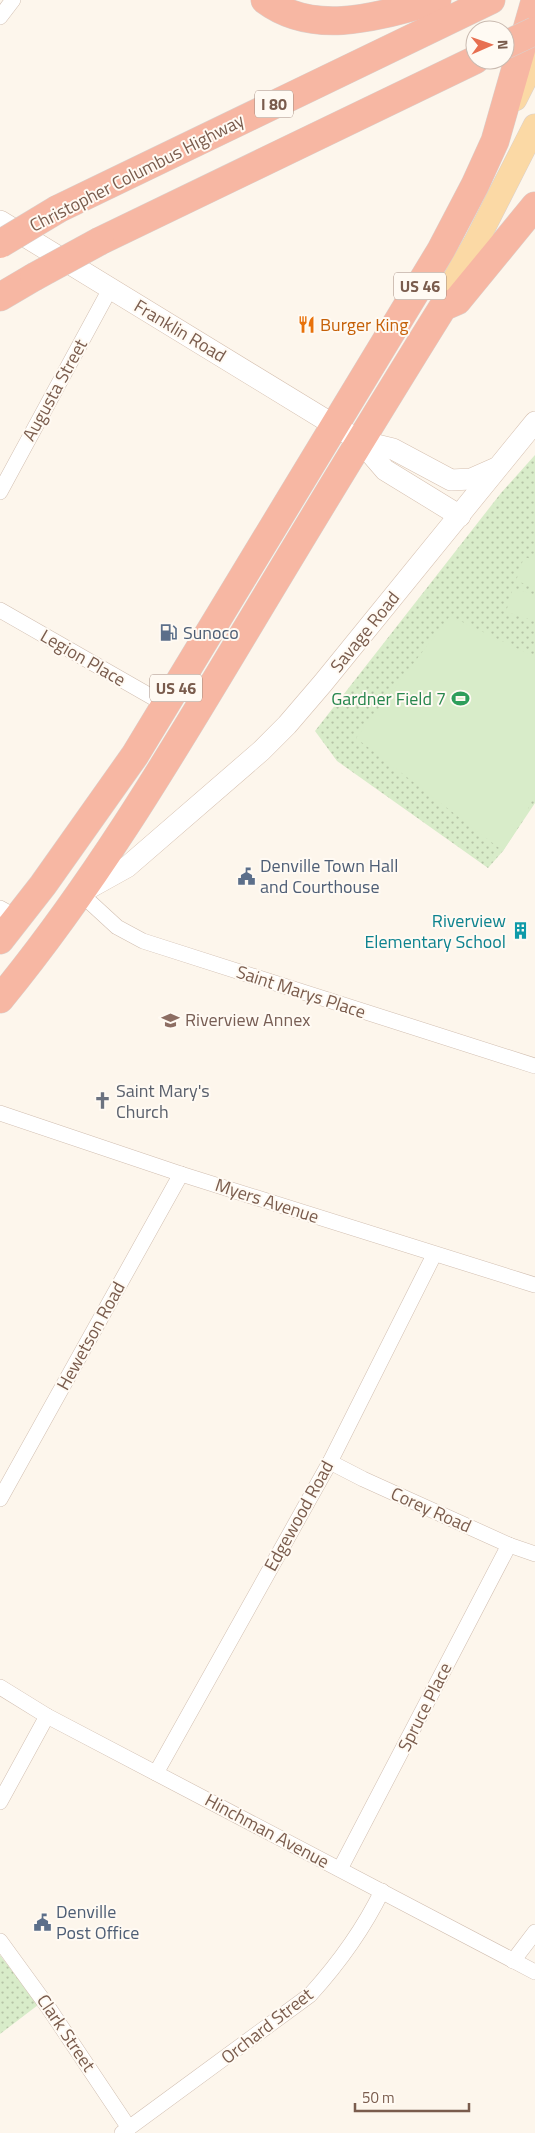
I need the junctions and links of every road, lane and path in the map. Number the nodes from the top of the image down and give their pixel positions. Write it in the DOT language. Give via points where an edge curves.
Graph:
graph roads {
  1 [pos="13,0"];
  2 [pos="265,0"];
  3 [pos="437,0"];
  4 [pos="491,0"];
  5 [pos="535,1"];
  6 [pos="0,17"];
  7 [pos="535,31"];
  8 [pos="515,40"];
  9 [pos="535,52"];
  10 [pos="465,65"];
  11 [pos="535,126"];
  12 [pos="495,141"];
  13 [pos="535,206"];
  14 [pos="0,221"];
  15 [pos="0,244"];
  16 [pos="110,289"];
  17 [pos="0,297"];
  18 [pos="443,307"];
  19 [pos="535,422"];
  20 [pos="335,426"];
  21 [pos="360,441"];
  22 [pos="499,466"];
  23 [pos="451,480"];
  24 [pos="0,492"];
  25 [pos="460,516"];
  26 [pos="0,610"];
  27 [pos="166,706"];
  28 [pos="80,894"];
  29 [pos="9,913"];
  30 [pos="0,940"];
  31 [pos="0,999"];
  32 [pos="535,1066"];
  33 [pos="0,1113"];
  34 [pos="181,1174"];
  35 [pos="434,1254"];
  36 [pos="535,1285"];
  37 [pos="330,1462"];
  38 [pos="0,1499"];
  39 [pos="509,1544"];
  40 [pos="535,1554"];
  41 [pos="0,1687"];
  42 [pos="47,1716"];
  43 [pos="156,1773"];
  44 [pos="0,1802"];
  45 [pos="340,1870"];
  46 [pos="382,1892"];
  47 [pos="535,1932"];
  48 [pos="0,1941"];
  49 [pos="513,1961"];
  50 [pos="535,1972"];
  51 [pos="126,2130"];
  1 -- 6 [label="street"];
  2 -- 3 [label="highway" via="296,16 341,21 376,17"];
  4 -- 15 [label="highway, Christopher Columbus Highway / I 80, bridge" via="58,210"];
  5 -- 12 [label="highway"];
  7 -- 8 [label="highway, bridge"];
  9 -- 12 [label="main road, US 46"];
  10 -- 17 [label="highway, bridge" via="100,241"];
  11 -- 18 [label="main road, US 46" via="448,291"];
  12 -- 20 [label="highway, US 46" via="441,250"];
  13 -- 18 [label="highway" via="457,301"];
  14 -- 16 [label="street, Franklin Road"];
  16 -- 20 [label="street, Franklin Road"];
  16 -- 24 [label="street, Augusta Street"];
  18 -- 21 [label="highway, US 46"];
  19 -- 22 [label="street, Savage Road"];
  20 -- 21 [label="street, Franklin Road"];
  20 -- 27 [label="highway, US 46"];
  21 -- 23 [label="street, Franklin Road" via="393,449"];
  21 -- 25 [label="street, Franklin Road" via="385,470"];
  21 -- 28 [label="highway, US 46" via="154,782"];
  22 -- 23 [label="street" via="471,479"];
  22 -- 25 [label="street, Savage Road"];
  23 -- 25 [label="street"];
  25 -- 28 [label="street, Savage Road" via="323,684 268,744 127,867"];
  26 -- 27 [label="street, Legion Place"];
  27 -- 29 [label="highway, US 46" via="94,815"];
  28 -- 31 [label="highway, US 46"];
  28 -- 32 [label="street, Saint Marys Place" via="117,927 143,941"];
  29 -- 30 [label="highway, US 46"];
  33 -- 34 [label="street, Myers Avenue"];
  34 -- 35 [label="street, Myers Avenue"];
  34 -- 38 [label="street, Hewetson Road"];
  35 -- 36 [label="street, Myers Avenue"];
  35 -- 37 [label="street, Edgewood Road"];
  37 -- 39 [label="street, Corey Road" via="363,1480"];
  37 -- 43 [label="street, Edgewood Road"];
  39 -- 40 [label="street, Corey Road"];
  39 -- 45 [label="street, Spruce Place"];
  41 -- 42 [label="street, Hinchman Avenue"];
  42 -- 43 [label="street, Hinchman Avenue"];
  42 -- 44 [label="street"];
  43 -- 45 [label="street, Hinchman Avenue"];
  45 -- 46 [label="street, Hinchman Avenue"];
  46 -- 49 [label="street, Hinchman Avenue"];
  46 -- 51 [label="street, Orchard Street" via="355,1940 310,1995"];
  47 -- 49 [label="street"];
  48 -- 51 [label="street, Clark Street" via="48,2007"];
  49 -- 50 [label="street, Hinchman Avenue"];
}
